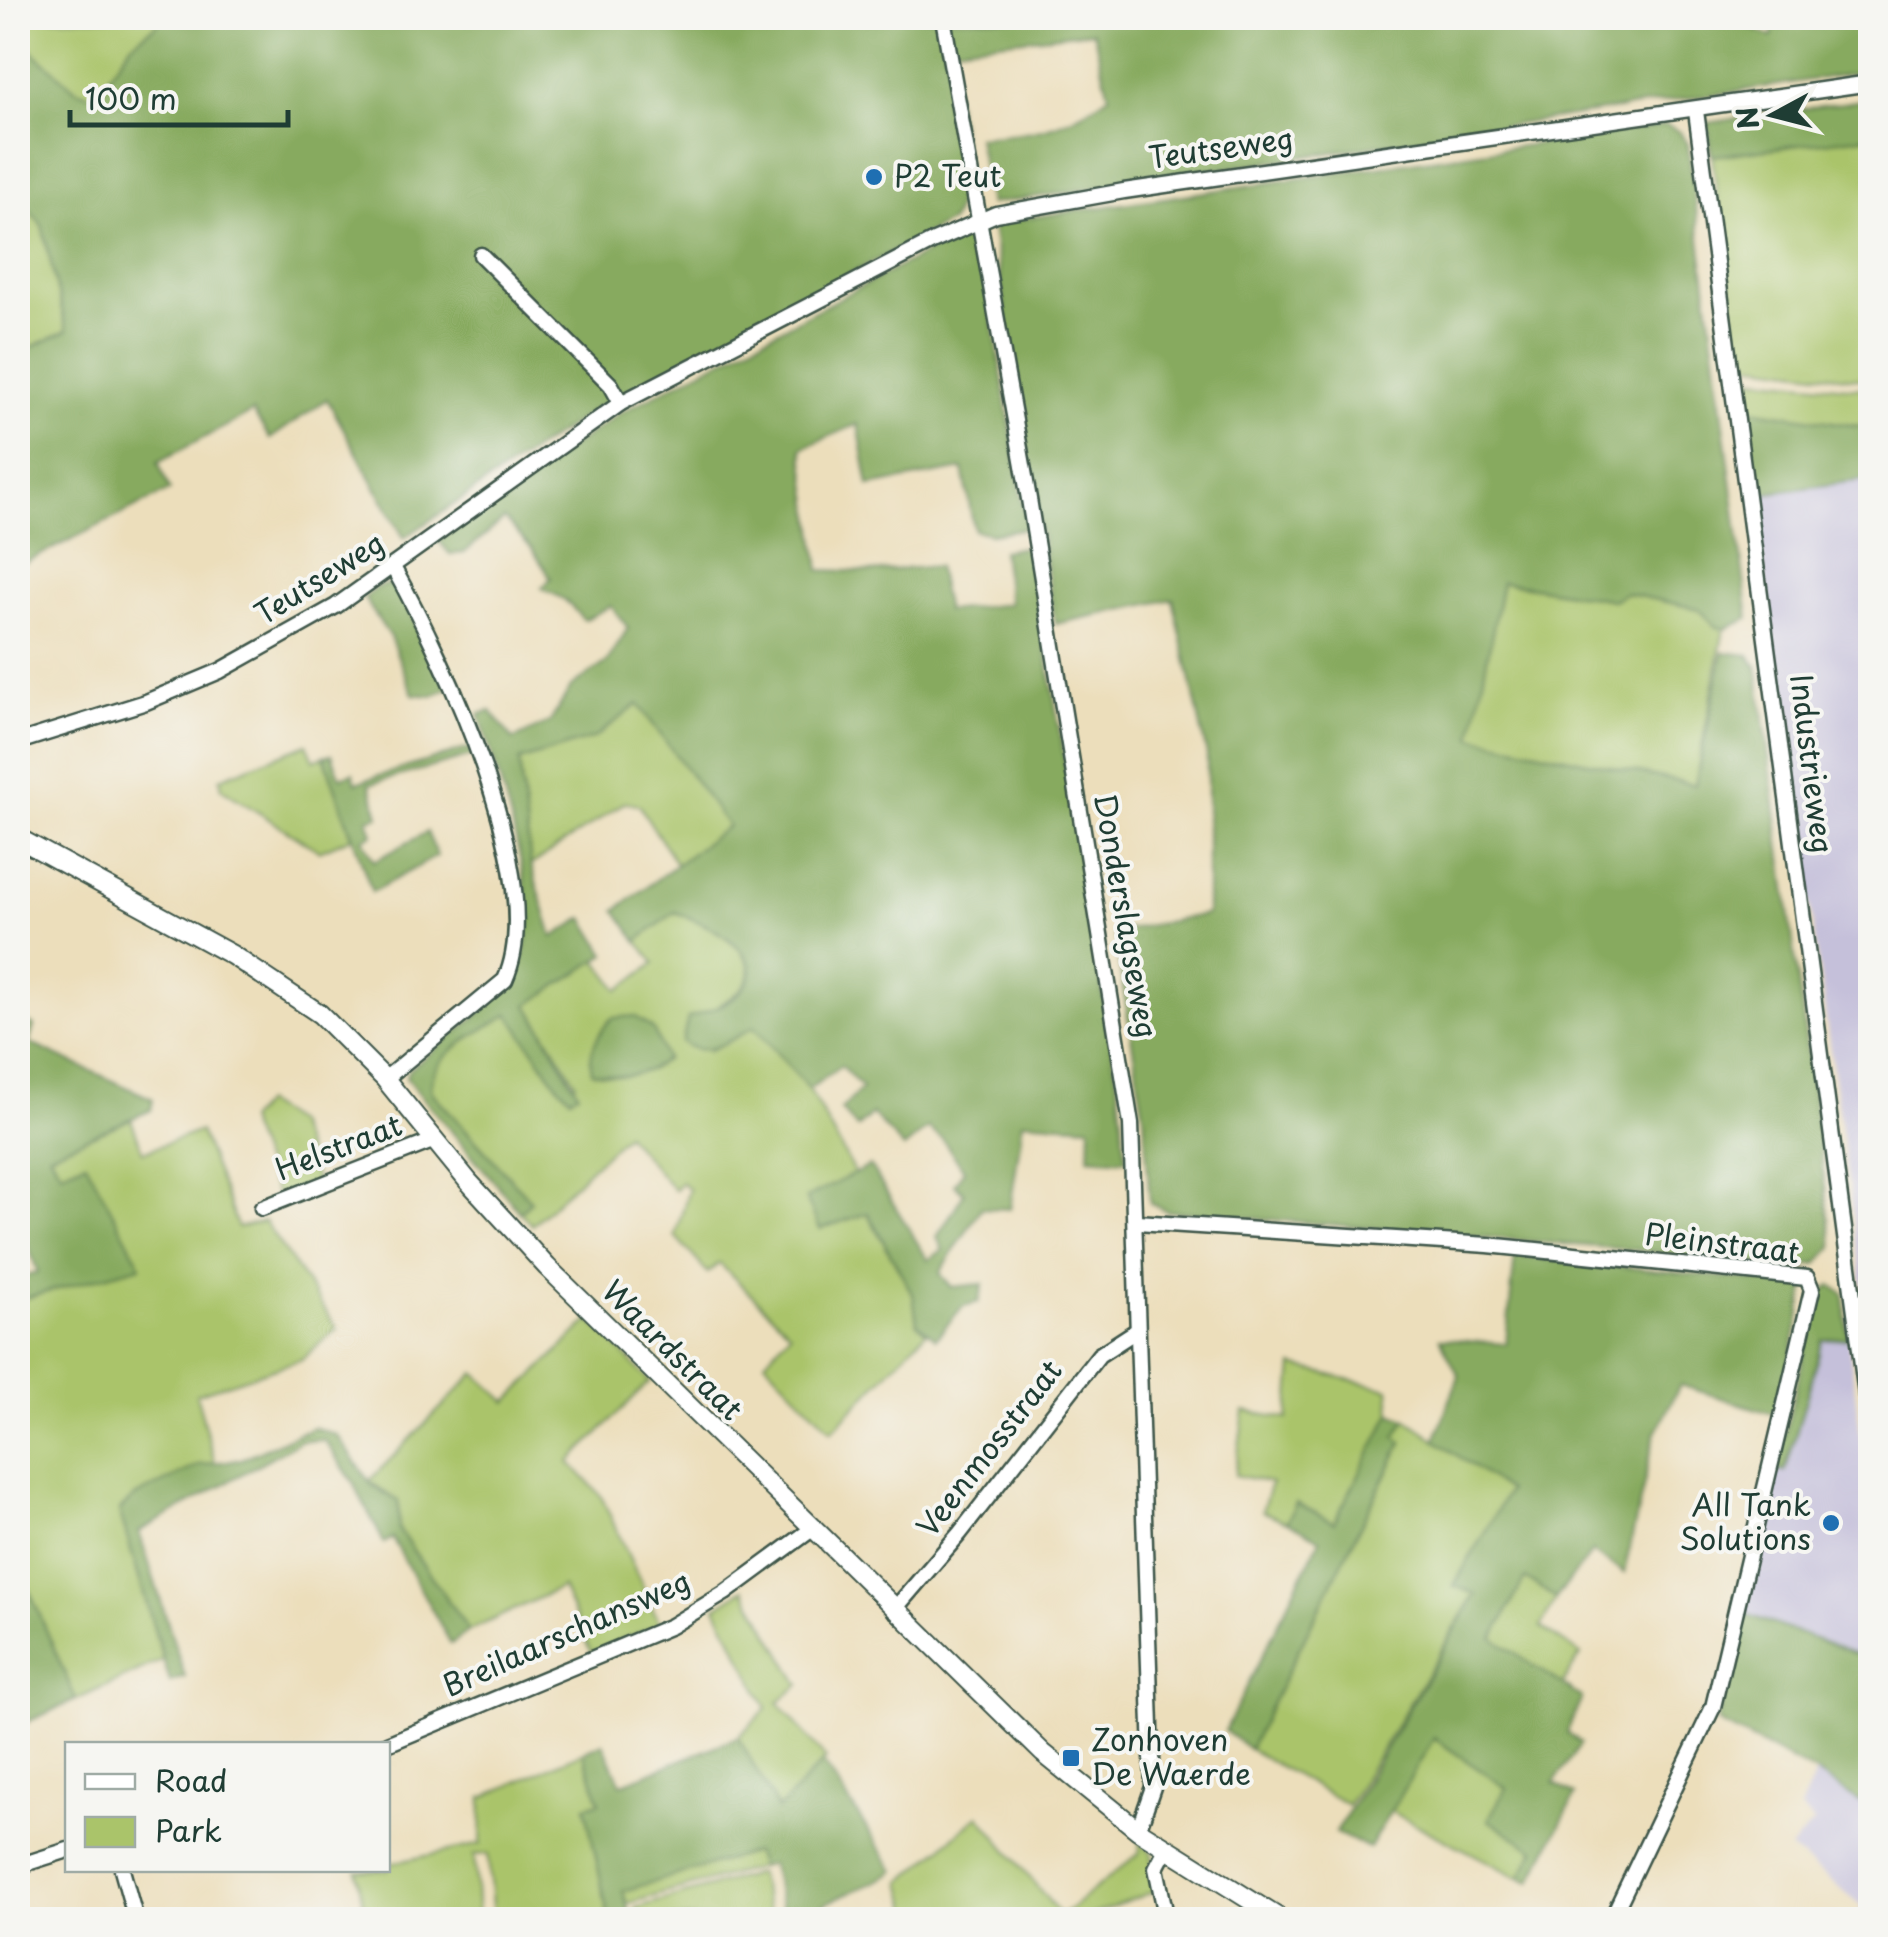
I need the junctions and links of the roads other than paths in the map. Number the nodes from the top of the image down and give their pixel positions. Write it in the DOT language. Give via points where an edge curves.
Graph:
graph roads {
  1 [pos="943,18"];
  2 [pos="1870,83"];
  3 [pos="1696,111"];
  4 [pos="977,220"];
  5 [pos="481,256"];
  6 [pos="621,403"];
  7 [pos="393,566"];
  8 [pos="18,742"];
  9 [pos="18,838"];
  10 [pos="385,1078"];
  11 [pos="435,1140"];
  12 [pos="262,1208"];
  13 [pos="1137,1222"];
  14 [pos="1136,1331"];
  15 [pos="1870,1425"];
  16 [pos="812,1529"];
  17 [pos="894,1610"];
  18 [pos="390,1743"];
  19 [pos="1138,1830"];
  20 [pos="1166,1849"];
  21 [pos="65,1851"];
  22 [pos="18,1866"];
  23 [pos="123,1872"];
  24 [pos="136,1920"];
  25 [pos="1167,1920"];
  26 [pos="1282,1920"];
  27 [pos="1611,1920"];
  1 -- 4 [label="street, Donderslagseweg"];
  2 -- 3 [label="street, Teutseweg"];
  3 -- 4 [label="street, Teutseweg" via="1124,191"];
  3 -- 15 [label="street, Industrieweg"];
  4 -- 6 [label="street, Teutseweg"];
  4 -- 13 [label="street, Donderslagseweg" via="1118,1029"];
  5 -- 6 [label="street"];
  6 -- 7 [label="street, Teutseweg"];
  7 -- 8 [label="street, Teutseweg" via="220,671"];
  7 -- 10 [label="street" via="431,635 480,755 518,920 516,956 506,980"];
  9 -- 10 [label="street, Waardstraat" via="278,983 341,1032"];
  10 -- 11 [label="street, Waardstraat"];
  11 -- 12 [label="street, Helstraat"];
  11 -- 16 [label="street, Waardstraat" via="546,1267"];
  13 -- 14 [label="street, Donderslagseweg"];
  13 -- 27 [label="street, Pleinstraat" via="1488,1245 1808,1278 1812,1290 1713,1707"];
  14 -- 17 [label="street, Veenmosstraat" via="1099,1355"];
  14 -- 19 [label="street, Donderslagseweg" via="1153,1788"];
  16 -- 17 [label="street, Waardstraat"];
  16 -- 18 [label="street, Breilaarschansweg" via="671,1626"];
  17 -- 19 [label="street, Waardstraat" via="1043,1753"];
  19 -- 20 [label="street, Waardstraat"];
  20 -- 25 [label="street" via="1156,1868"];
  20 -- 26 [label="street, Waardstraat"];
  21 -- 22 [label="street"];
  23 -- 24 [label="street"];
}
